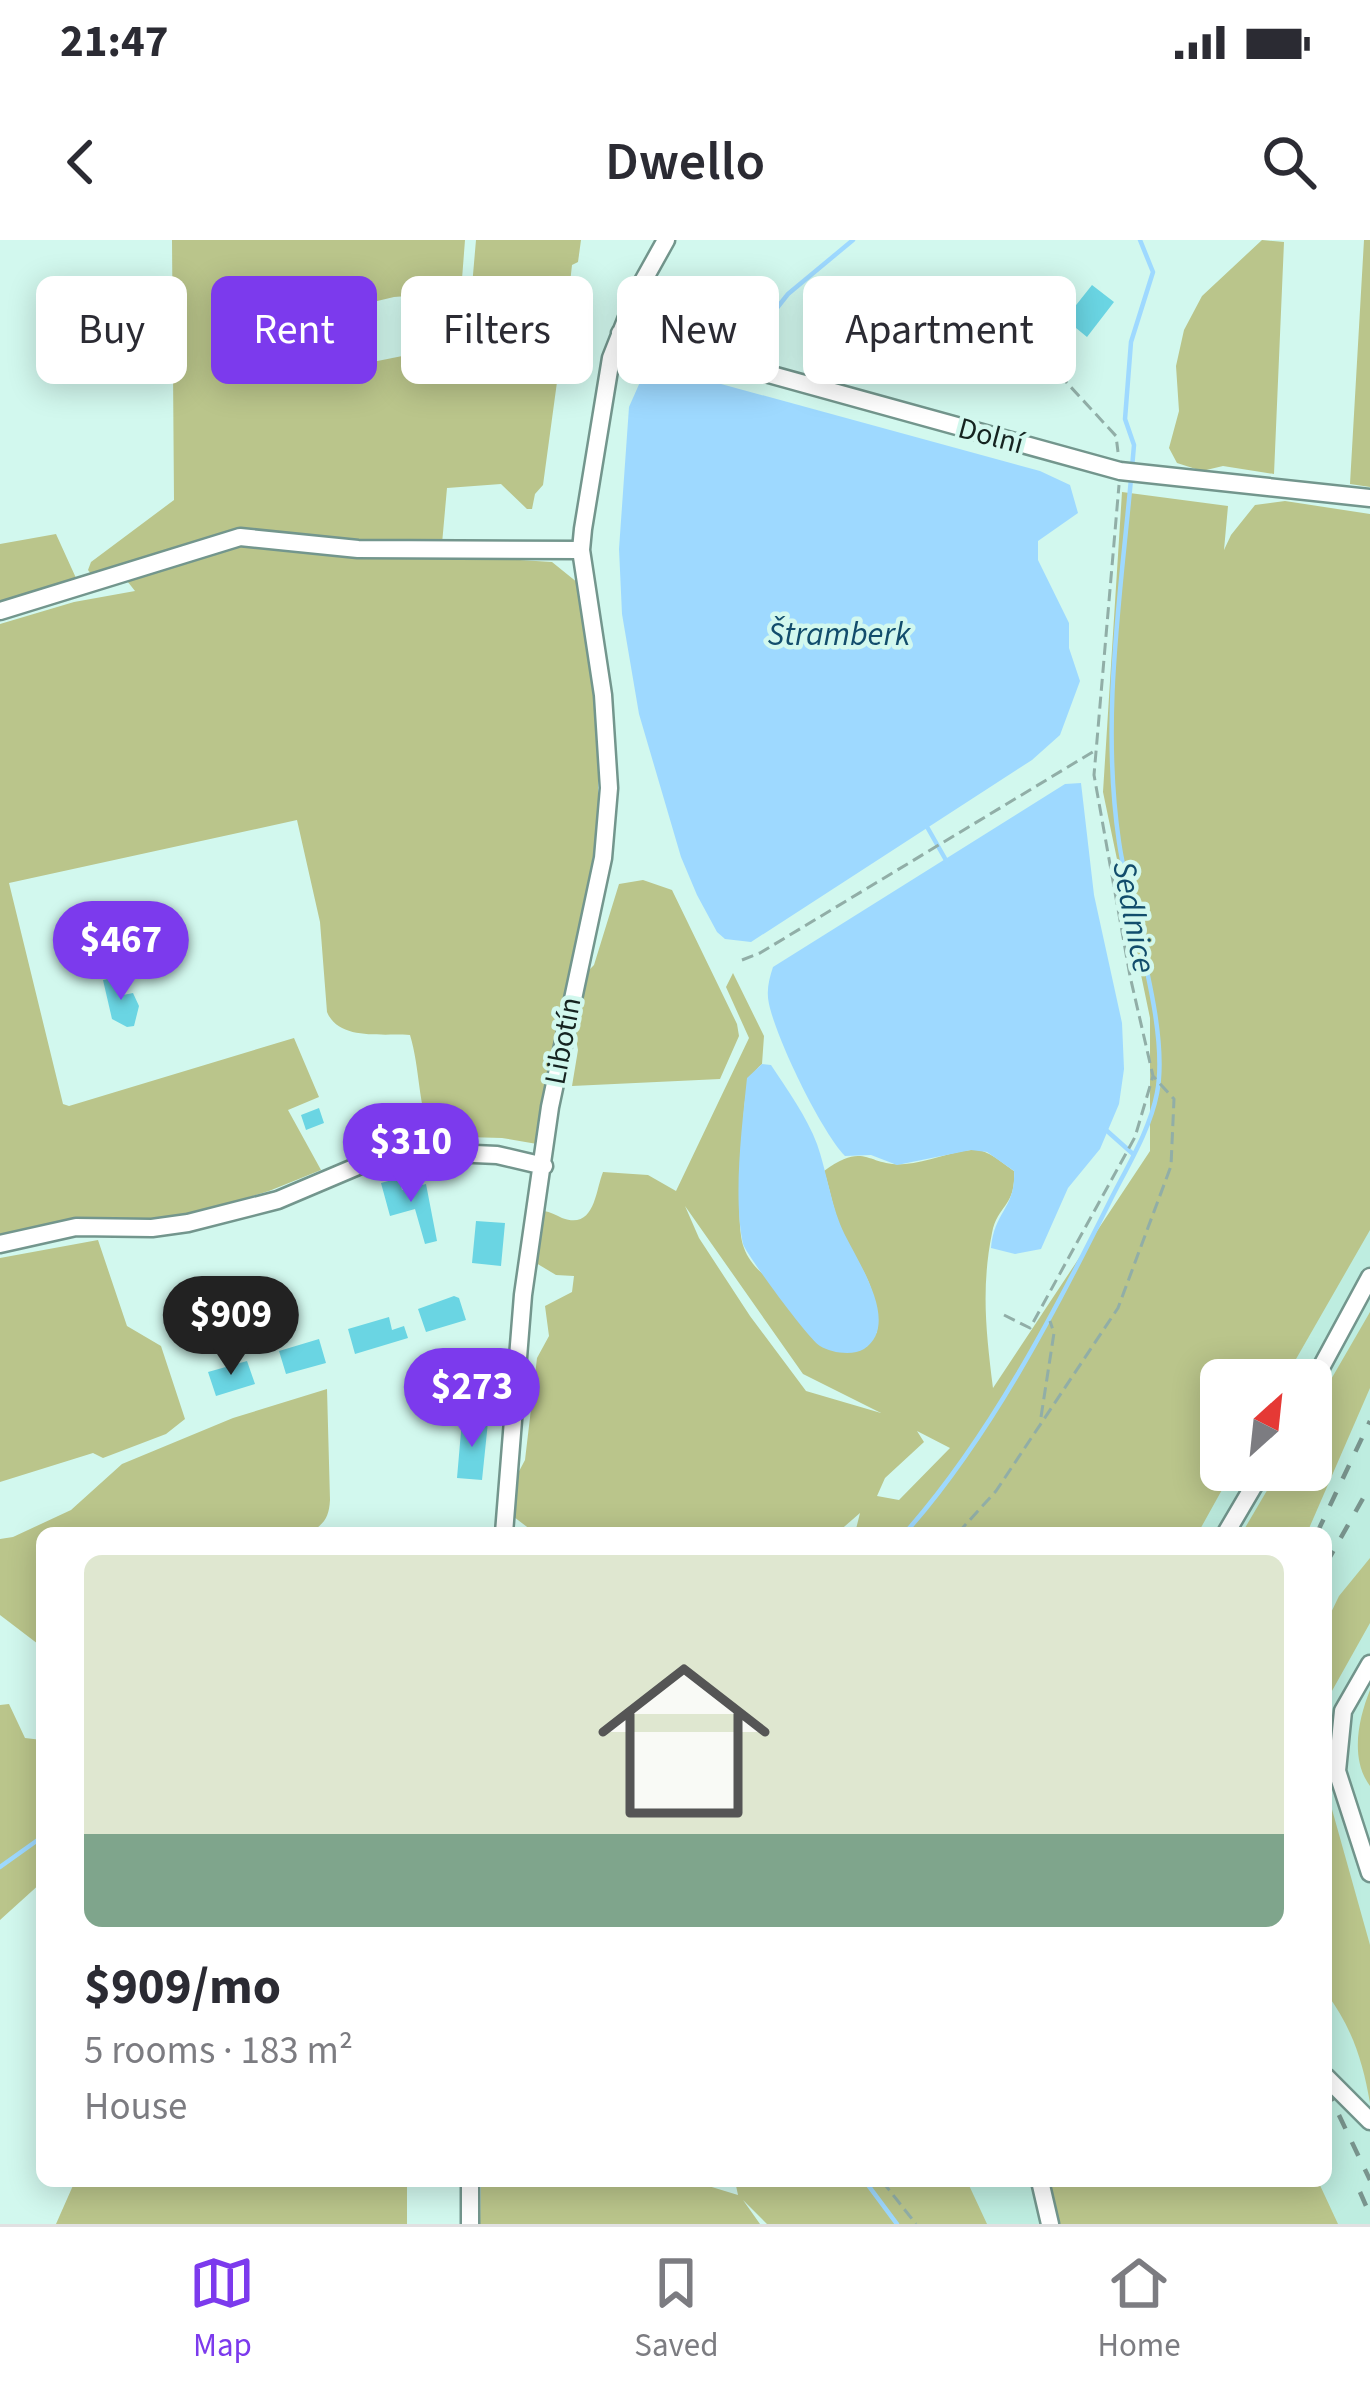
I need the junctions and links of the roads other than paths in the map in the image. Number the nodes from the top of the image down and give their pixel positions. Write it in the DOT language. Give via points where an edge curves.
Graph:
graph roads {
  1 [pos="666,240"];
  2 [pos="648,276"];
  3 [pos="617,341"];
  4 [pos="779,377"];
  5 [pos="1370,499"];
  6 [pos="581,550"];
  7 [pos="0,611"];
  8 [pos="544,1166"];
  9 [pos="0,1244"];
  10 [pos="1370,1277"];
  11 [pos="1326,1359"];
  12 [pos="1251,1491"];
  13 [pos="504,1527"];
  14 [pos="1230,1527"];
  15 [pos="1370,1664"];
  16 [pos="1370,1873"];
  17 [pos="1332,2083"];
  18 [pos="1370,2121"];
  19 [pos="470,2187"];
  20 [pos="1041,2187"];
  21 [pos="470,2224"];
  22 [pos="1050,2224"];
  1 -- 2 [label="street, Libotín"];
  3 -- 6 [label="street, Libotín"];
  4 -- 5 [label="street, Dolní" via="1120,471"];
  6 -- 7 [label="street" via="358,549 240,537"];
  6 -- 8 [label="street, Libotín" via="609,788"];
  8 -- 9 [label="street" via="496,1155 377,1158 278,1200 188,1223 76,1227"];
  8 -- 13 [label="street, Libotín" via="523,1295"];
  10 -- 11 [label="street"];
  12 -- 14 [label="street"];
  15 -- 16 [label="street" via="1343,1711 1337,1771"];
  17 -- 18 [label="street"];
  19 -- 21 [label="street"];
  20 -- 22 [label="street"];
}
